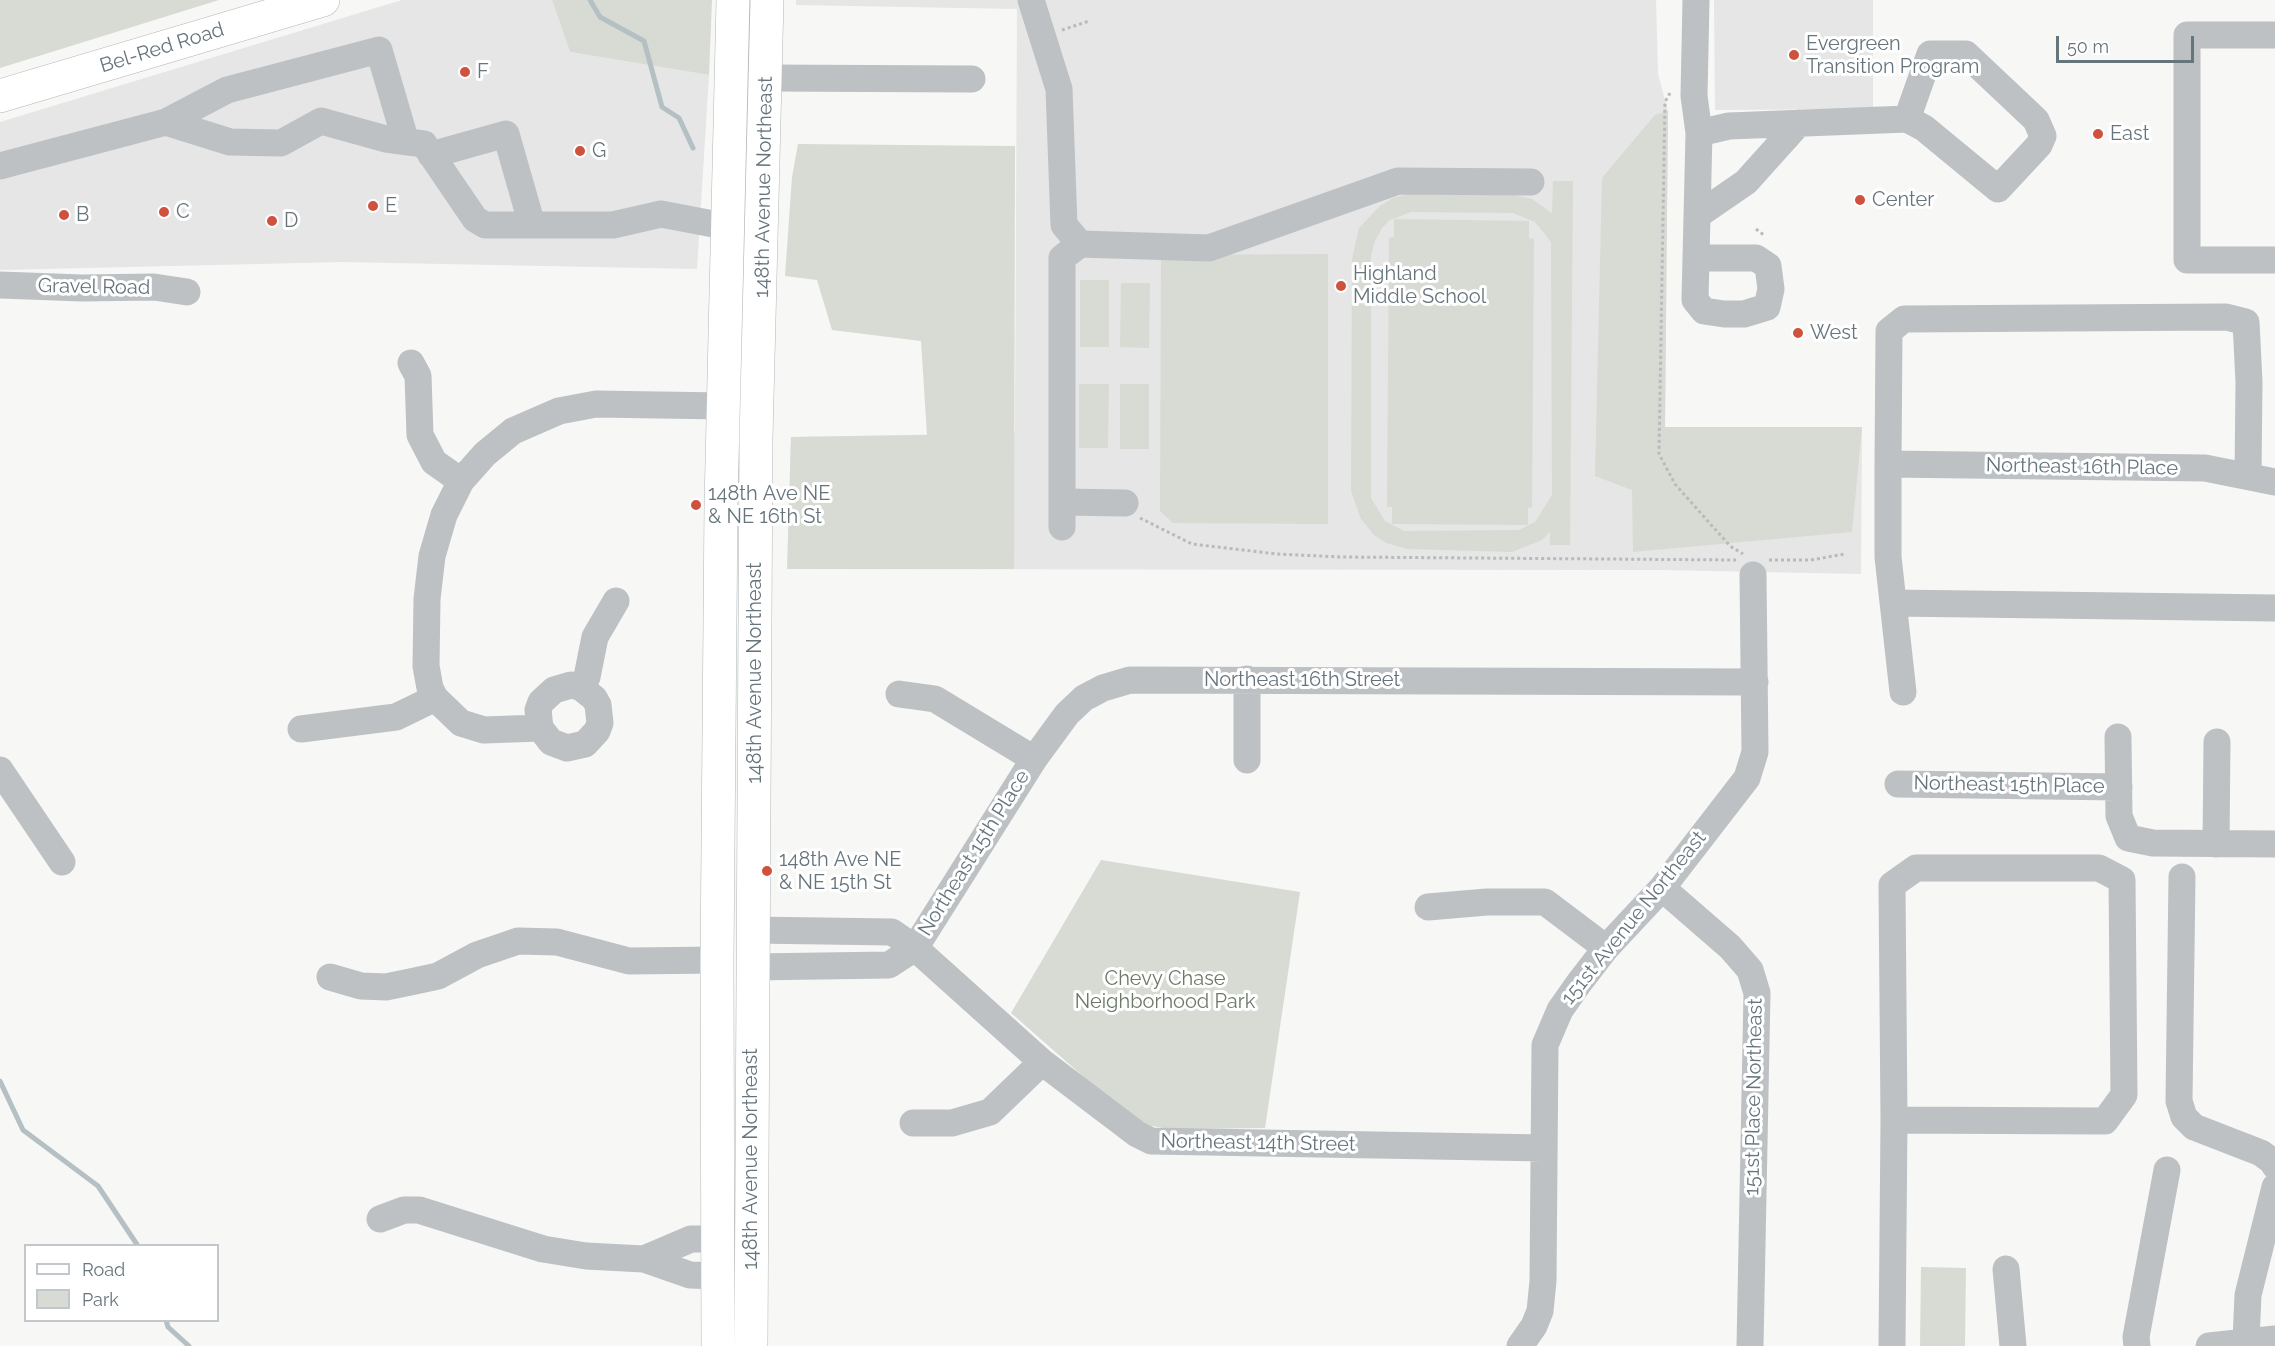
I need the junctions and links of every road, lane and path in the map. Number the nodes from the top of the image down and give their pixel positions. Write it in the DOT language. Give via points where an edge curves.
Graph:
graph roads {
  1 [pos="323,0"];
  2 [pos="733,0"];
  3 [pos="767,0"];
  4 [pos="1031,0"];
  5 [pos="1696,0"];
  6 [pos="2275,35"];
  7 [pos="767,78"];
  8 [pos="972,79"];
  9 [pos="1671,92"];
  10 [pos="0,96"];
  11 [pos="1907,119"];
  12 [pos="166,122"];
  13 [pos="1799,123"];
  14 [pos="1699,133"];
  15 [pos="406,142"];
  16 [pos="431,155"];
  17 [pos="0,166"];
  18 [pos="1531,182"];
  19 [pos="1698,215"];
  20 [pos="532,225"];
  21 [pos="729,227"];
  22 [pos="1080,244"];
  23 [pos="1696,258"];
  24 [pos="2275,260"];
  25 [pos="0,285"];
  26 [pos="187,292"];
  27 [pos="411,363"];
  28 [pos="724,370"];
  29 [pos="723,406"];
  30 [pos="756,439"];
  31 [pos="1888,464"];
  32 [pos="2247,476"];
  33 [pos="461,481"];
  34 [pos="2275,482"];
  35 [pos="1125,503"];
  36 [pos="1845,554"];
  37 [pos="1753,568"];
  38 [pos="616,601"];
  39 [pos="1894,603"];
  40 [pos="2275,608"];
  41 [pos="1247,679"];
  42 [pos="1755,682"];
  43 [pos="581,688"];
  44 [pos="1903,692"];
  45 [pos="900,694"];
  46 [pos="435,698"];
  47 [pos="540,728"];
  48 [pos="301,729"];
  49 [pos="2118,737"];
  50 [pos="2217,742"];
  51 [pos="1034,759"];
  52 [pos="1247,760"];
  53 [pos="0,770"];
  54 [pos="1898,784"];
  55 [pos="2119,787"];
  56 [pos="2216,844"];
  57 [pos="2275,844"];
  58 [pos="62,862"];
  59 [pos="2182,877"];
  60 [pos="1662,888"];
  61 [pos="1428,907"];
  62 [pos="752,930"];
  63 [pos="915,948"];
  64 [pos="1606,948"];
  65 [pos="717,960"];
  66 [pos="752,966"];
  67 [pos="330,977"];
  68 [pos="1042,1062"];
  69 [pos="1894,1120"];
  70 [pos="913,1123"];
  71 [pos="1544,1148"];
  72 [pos="718,1159"];
  73 [pos="2275,1166"];
  74 [pos="2167,1170"];
  75 [pos="2275,1187"];
  76 [pos="380,1220"];
  77 [pos="718,1239"];
  78 [pos="751,1244"];
  79 [pos="644,1259"];
  80 [pos="2006,1269"];
  81 [pos="717,1276"];
  82 [pos="2275,1339"];
  83 [pos="2246,1340"];
  84 [pos="1523,1343"];
  85 [pos="718,1346"];
  86 [pos="751,1346"];
  87 [pos="1750,1346"];
  88 [pos="1892,1346"];
  89 [pos="2013,1346"];
  90 [pos="2137,1346"];
  91 [pos="2209,1346"];
  1 -- 10 [label="main road, Bel-Red Road"];
  2 -- 21 [label="main road, 148th Avenue Northeast"];
  3 -- 7 [label="main road, 148th Avenue Northeast"];
  4 -- 22 [label="street" via="1059,89 1064,225"];
  5 -- 14 [label="street" via="1694,96"];
  6 -- 24 [label="street" via="2187,35 2187,260"];
  7 -- 8 [label="street"];
  7 -- 30 [label="main road, 148th Avenue Northeast"];
  9 -- 37 [label="path" via="1665,102 1659,454 1675,484"];
  11 -- 11 [label="street" via="1924,128 1998,189 2043,136 2036,120 1966,54 1930,54"];
  11 -- 13 [label="street"];
  12 -- 15 [label="street" via="230,142 280,143 321,121"];
  12 -- 15 [label="street" via="227,90 379,50"];
  12 -- 17 [label="street"];
  13 -- 14 [label="street" via="1729,126"];
  13 -- 19 [label="street" via="1746,182"];
  14 -- 19 [label="street"];
  15 -- 16 [label="street" via="424,144"];
  16 -- 20 [label="street" via="475,219 485,225"];
  16 -- 20 [label="street" via="506,134"];
  18 -- 22 [label="street" via="1398,181 1209,248"];
  19 -- 23 [label="street"];
  20 -- 21 [label="street" via="613,225 661,214"];
  21 -- 28 [label="main road, 148th Avenue Northeast"];
  22 -- 35 [label="street" via="1062,258 1062,515"];
  25 -- 26 [label="street, Gravel Road" via="154,287"];
  27 -- 33 [label="street" via="418,376 420,435 434,462"];
  28 -- 29 [label="main road, 148th Avenue Northeast"];
  28 -- 30 [label="main road" via="738,371 749,378"];
  29 -- 33 [label="street" via="596,405 559,411 513,431"];
  29 -- 65 [label="main road, 148th Avenue Northeast"];
  30 -- 62 [label="main road, 148th Avenue Northeast"];
  31 -- 32 [label="street, Northeast 16th Place" via="2205,468"];
  31 -- 32 [label="street" via="1889,331 1904,319 2226,318 2246,322"];
  31 -- 39 [label="street" via="1888,558"];
  32 -- 34 [label="street, Northeast 16th Place"];
  33 -- 46 [label="street" via="444,515 432,556 426,666"];
  35 -- 37 [label="path" via="1129,512 1192,544 1276,554"];
  36 -- 37 [label="path"];
  37 -- 42 [label="street, 151st Avenue Northeast"];
  38 -- 43 [label="street" via="595,637"];
  39 -- 40 [label="street"];
  39 -- 44 [label="street"];
  41 -- 42 [label="street, Northeast 16th Street"];
  41 -- 51 [label="street, Northeast 16th Street" via="1130,680 1103,688 1084,698 1067,714"];
  41 -- 52 [label="street"];
  42 -- 60 [label="street, 151st Avenue Northeast" via="1755,752 1747,778"];
  43 -- 47 [label="street" via="562,686 547,695 538,711"];
  43 -- 47 [label="street" via="594,698 600,714 592,738 567,748 551,742"];
  45 -- 51 [label="street" via="935,699"];
  46 -- 47 [label="street" via="452,717 472,728"];
  46 -- 48 [label="street" via="396,717"];
  49 -- 55 [label="street"];
  50 -- 56 [label="street"];
  51 -- 63 [label="street, Northeast 15th Place"];
  53 -- 58 [label="street"];
  54 -- 55 [label="street, Northeast 15th Place"];
  55 -- 56 [label="street" via="2119,816 2128,838 2153,843"];
  56 -- 57 [label="street"];
  59 -- 73 [label="street" via="2179,1101 2184,1117 2194,1127 2261,1154"];
  60 -- 64 [label="street, 151st Avenue Northeast"];
  60 -- 87 [label="street, 151st Place Northeast" via="1730,947 1750,970 1757,993"];
  61 -- 64 [label="street" via="1545,902"];
  62 -- 63 [label="street, Northeast 14th Street" via="892,932"];
  62 -- 66 [label="main road, 148th Avenue Northeast"];
  63 -- 66 [label="street" via="889,965"];
  63 -- 68 [label="street, Northeast 14th Street"];
  64 -- 71 [label="street, 151st Avenue Northeast" via="1560,1010 1545,1045"];
  65 -- 67 [label="street" via="629,961 557,942 518,941 477,955 438,976 386,987 361,986"];
  65 -- 72 [label="main road, 148th Avenue Northeast"];
  66 -- 78 [label="main road, 148th Avenue Northeast"];
  68 -- 70 [label="street" via="990,1112 952,1123"];
  68 -- 71 [label="street, Northeast 14th Street" via="1151,1141"];
  69 -- 69 [label="street" via="2106,1121 2124,1095 2122,880 2099,868 1916,868 1892,885"];
  69 -- 88 [label="street"];
  71 -- 84 [label="street, 151st Avenue Northeast" via="1540,1311"];
  72 -- 77 [label="main road, 148th Avenue Northeast"];
  72 -- 78 [label="main road" via="730,1150 739,1160"];
  74 -- 90 [label="street"];
  75 -- 83 [label="street" via="2248,1295"];
  76 -- 79 [label="street" via="404,1210 419,1210 543,1249"];
  77 -- 79 [label="street" via="691,1239"];
  77 -- 81 [label="main road, 148th Avenue Northeast"];
  78 -- 86 [label="main road, 148th Avenue Northeast"];
  79 -- 81 [label="street" via="690,1275"];
  80 -- 89 [label="street"];
  81 -- 85 [label="main road, 148th Avenue Northeast"];
  82 -- 83 [label="street"];
  83 -- 91 [label="street"];
}
